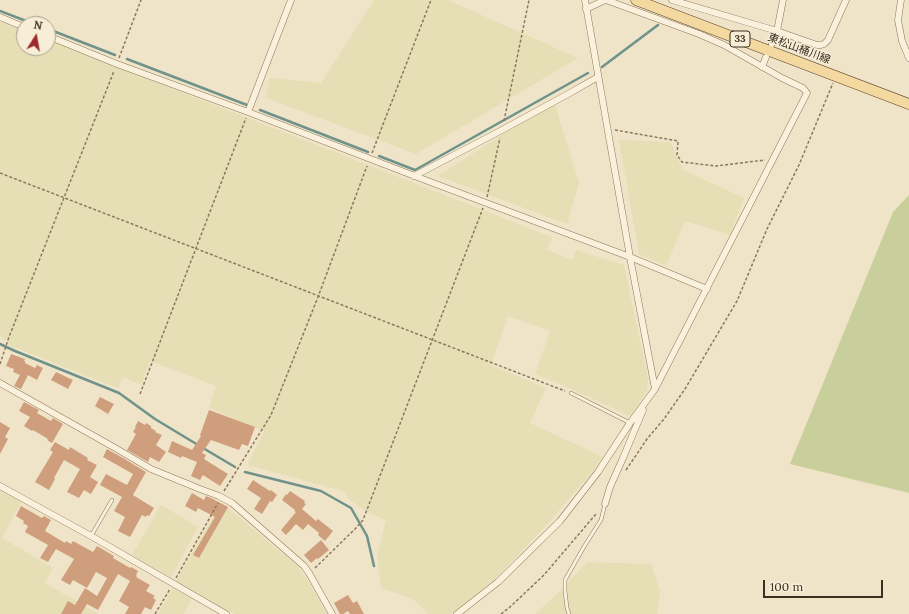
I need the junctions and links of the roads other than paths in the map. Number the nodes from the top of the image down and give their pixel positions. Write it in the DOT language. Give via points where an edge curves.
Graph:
graph roads {
  1 [pos="291,0"];
  2 [pos="585,0"];
  3 [pos="606,0"];
  4 [pos="636,0"];
  5 [pos="672,0"];
  6 [pos="784,0"];
  7 [pos="846,0"];
  8 [pos="901,0"];
  9 [pos="586,9"];
  10 [pos="0,17"];
  11 [pos="16,24"];
  12 [pos="777,31"];
  13 [pos="56,39"];
  14 [pos="772,44"];
  15 [pos="766,57"];
  16 [pos="909,58"];
  17 [pos="762,67"];
  18 [pos="598,77"];
  19 [pos="909,104"];
  20 [pos="248,112"];
  21 [pos="414,176"];
  22 [pos="630,257"];
  23 [pos="707,289"];
  24 [pos="1,385"];
  25 [pos="655,389"];
  26 [pos="571,393"];
  27 [pos="646,401"];
  28 [pos="630,423"];
  29 [pos="0,486"];
  30 [pos="112,500"];
  31 [pos="605,504"];
  32 [pos="91,536"];
  33 [pos="226,614"];
  34 [pos="332,614"];
  35 [pos="457,614"];
  36 [pos="569,614"];
  1 -- 20 [label="street"];
  2 -- 9 [label="street"];
  3 -- 9 [label="street"];
  3 -- 17 [label="street" via="699,34"];
  4 -- 19 [label="main road, 東松山桶川線 / 33"];
  5 -- 12 [label="street"];
  6 -- 12 [label="street"];
  7 -- 12 [label="street" via="824,44 817,45"];
  8 -- 16 [label="street" via="898,20 902,42"];
  9 -- 18 [label="street"];
  10 -- 11 [label="street"];
  12 -- 14 [label="street"];
  13 -- 20 [label="street"];
  15 -- 17 [label="street"];
  17 -- 23 [label="street" via="803,88 806,93"];
  18 -- 21 [label="street"];
  18 -- 22 [label="street"];
  20 -- 21 [label="street"];
  21 -- 22 [label="street"];
  22 -- 23 [label="street"];
  22 -- 25 [label="street"];
  23 -- 25 [label="street"];
  24 -- 34 [label="street" via="151,469 232,503 304,566"];
  25 -- 27 [label="street"];
  26 -- 28 [label="lane"];
  27 -- 28 [label="street"];
  27 -- 31 [label="street"];
  28 -- 35 [label="street" via="598,472 560,521 498,582"];
  29 -- 32 [label="street"];
  30 -- 32 [label="lane"];
  31 -- 36 [label="lane" via="601,520 565,580"];
  32 -- 33 [label="street"];
}
